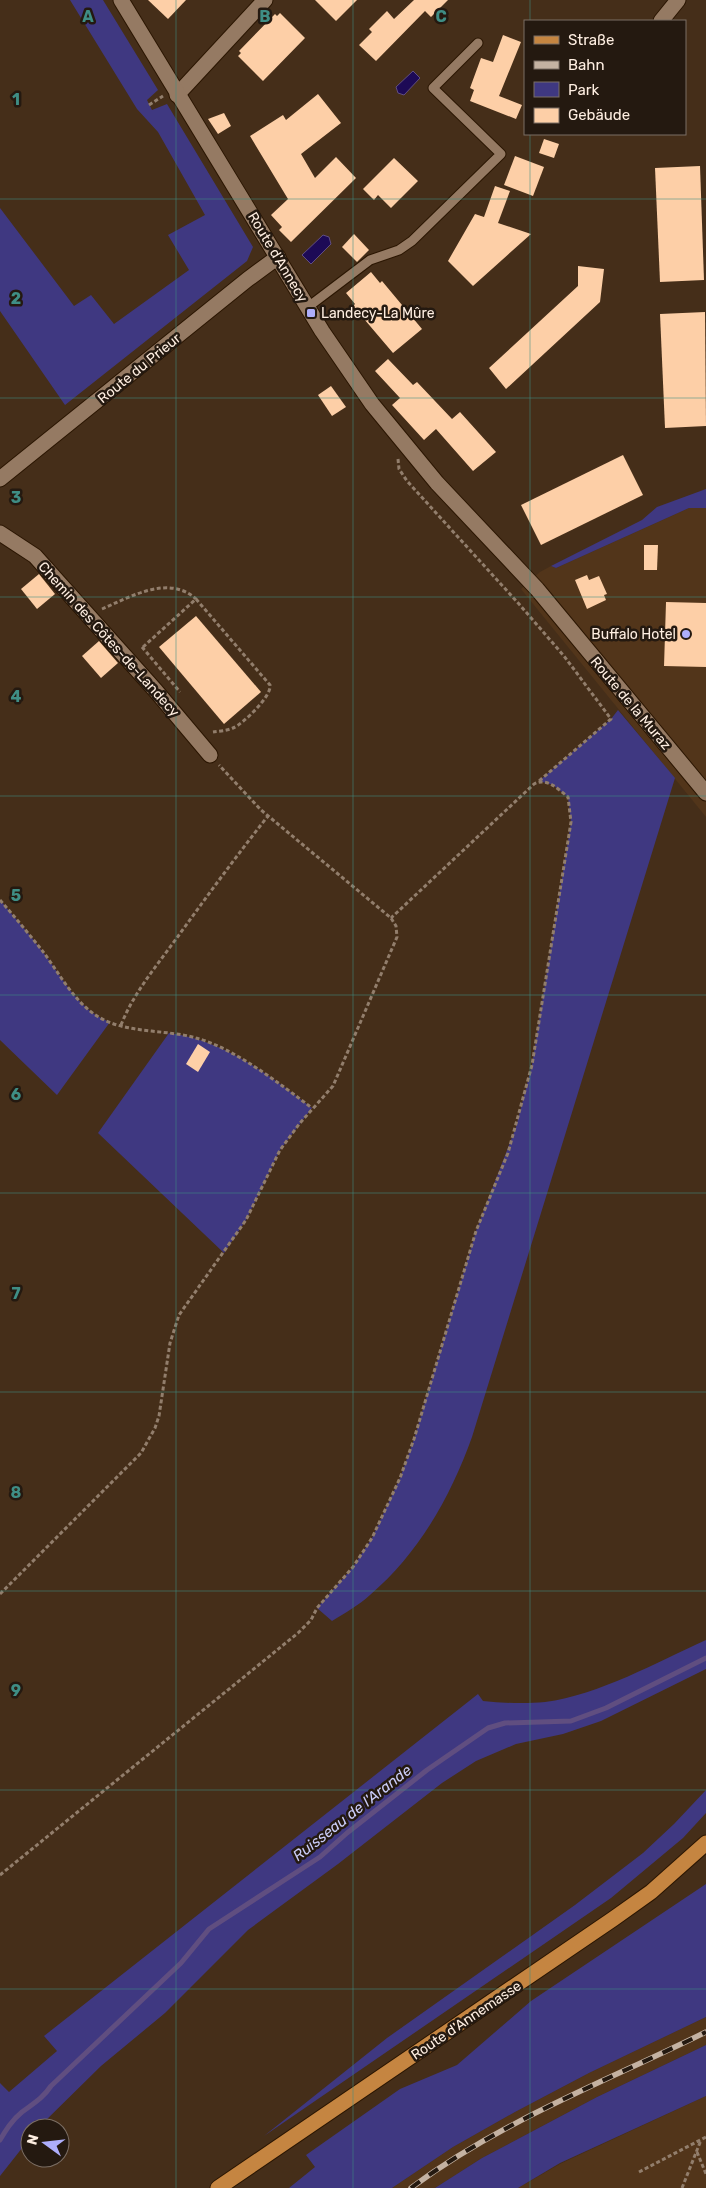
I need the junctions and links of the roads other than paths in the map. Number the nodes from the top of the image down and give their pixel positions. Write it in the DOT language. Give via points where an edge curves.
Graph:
graph roads {
  1 [pos="121,0"];
  2 [pos="265,0"];
  3 [pos="678,0"];
  4 [pos="662,20"];
  5 [pos="478,42"];
  6 [pos="177,95"];
  7 [pos="278,257"];
  8 [pos="308,307"];
  9 [pos="0,479"];
  10 [pos="0,533"];
  11 [pos="537,589"];
  12 [pos="210,756"];
  13 [pos="706,793"];
  14 [pos="706,1843"];
  15 [pos="218,2188"];
  1 -- 6 [label="street, Route d'Annecy"];
  2 -- 6 [label="street"];
  3 -- 4 [label="street"];
  5 -- 8 [label="lane" via="433,88 501,154 412,241 370,260"];
  6 -- 7 [label="street, Route d'Annecy"];
  7 -- 8 [label="street, Route d'Annecy"];
  7 -- 9 [label="street, Route du Prieur"];
  8 -- 11 [label="street, Route d'Annecy" via="372,404 403,444"];
  10 -- 12 [label="street, Chemin des Côtes-de-Landecy" via="35,556"];
  11 -- 13 [label="street, Route de la Muraz"];
  14 -- 15 [label="main road, Route d'Annemasse" via="651,1892 613,1919"];
}
